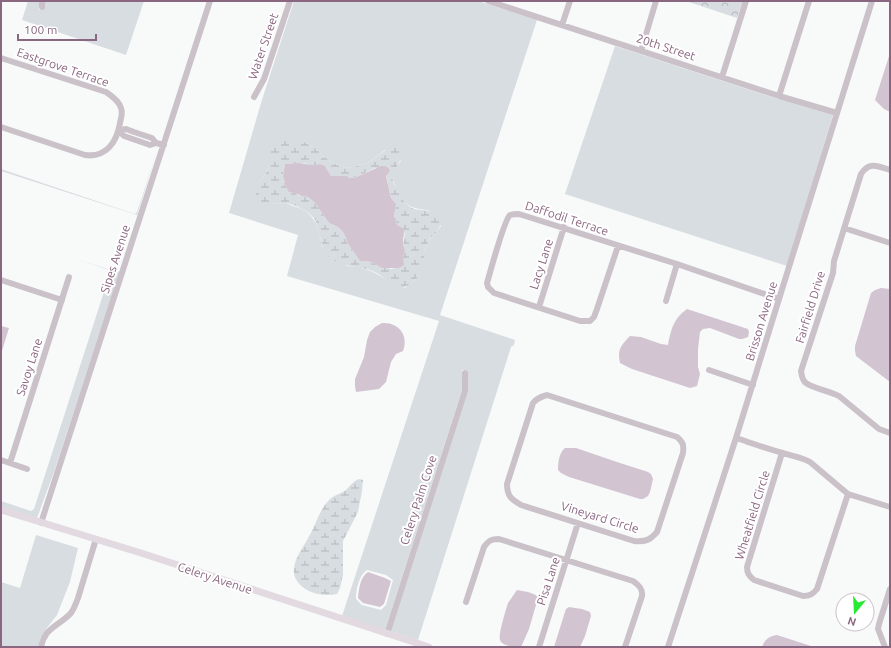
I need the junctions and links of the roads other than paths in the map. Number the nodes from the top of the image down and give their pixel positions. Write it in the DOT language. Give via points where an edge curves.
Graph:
graph roads {
  1 [pos="210,1"];
  2 [pos="290,1"];
  3 [pos="488,1"];
  4 [pos="570,1"];
  5 [pos="656,1"];
  6 [pos="746,1"];
  7 [pos="809,1"];
  8 [pos="872,1"];
  9 [pos="497,2"];
  10 [pos="562,25"];
  11 [pos="641,51"];
  12 [pos="1,58"];
  13 [pos="722,77"];
  14 [pos="254,96"];
  15 [pos="779,96"];
  16 [pos="837,113"];
  17 [pos="1,127"];
  18 [pos="119,131"];
  19 [pos="142,134"];
  20 [pos="140,141"];
  21 [pos="156,143"];
  22 [pos="164,145"];
  23 [pos="890,170"];
  24 [pos="564,227"];
  25 [pos="844,228"];
  26 [pos="890,243"];
  27 [pos="618,246"];
  28 [pos="677,264"];
  29 [pos="69,277"];
  30 [pos="1,280"];
  31 [pos="779,299"];
  32 [pos="62,300"];
  33 [pos="666,301"];
  34 [pos="539,307"];
  35 [pos="709,370"];
  36 [pos="465,373"];
  37 [pos="753,385"];
  38 [pos="890,434"];
  39 [pos="736,438"];
  40 [pos="782,453"];
  41 [pos="1,460"];
  42 [pos="10,463"];
  43 [pos="27,469"];
  44 [pos="848,494"];
  45 [pos="890,507"];
  46 [pos="1,510"];
  47 [pos="41,523"];
  48 [pos="578,523"];
  49 [pos="96,539"];
  50 [pos="566,560"];
  51 [pos="890,589"];
  52 [pos="466,602"];
  53 [pos="387,634"];
  54 [pos="40,647"];
  55 [pos="429,647"];
  56 [pos="539,647"];
  57 [pos="625,647"];
  58 [pos="668,647"];
  59 [pos="885,647"];
  1 -- 22 [label="street, Sipes Avenue"];
  2 -- 14 [label="street, Water Street" via="264,79"];
  3 -- 9 [label="street, 20th Street"];
  4 -- 10 [label="street"];
  5 -- 11 [label="street"];
  6 -- 13 [label="street"];
  7 -- 15 [label="street"];
  8 -- 16 [label="street, Brisson Avenue"];
  9 -- 10 [label="street, 20th Street"];
  10 -- 11 [label="street, 20th Street"];
  11 -- 13 [label="street, 20th Street"];
  12 -- 18 [label="street, Eastgrove Terrace" via="113,96 122,108"];
  13 -- 15 [label="street, 20th Street"];
  15 -- 16 [label="street, 20th Street"];
  16 -- 31 [label="street, Brisson Avenue"];
  17 -- 18 [label="street, Eastgrove Terrace" via="92,156 107,151"];
  18 -- 19 [label="street" via="126,129"];
  18 -- 20 [label="street" via="124,136"];
  19 -- 20 [label="street"];
  19 -- 21 [label="street" via="152,138"];
  20 -- 21 [label="street" via="150,145"];
  21 -- 22 [label="street"];
  22 -- 47 [label="street, Sipes Avenue"];
  23 -- 25 [label="street, Fairfield Drive" via="876,166 864,169"];
  24 -- 27 [label="street, Daffodil Terrace"];
  24 -- 34 [label="street, Lacy Lane"];
  24 -- 34 [label="street, Daffodil Terrace" via="514,214 506,223 493,261 487,284 494,293"];
  25 -- 26 [label="street"];
  25 -- 38 [label="street, Fairfield Drive" via="833,273 801,371 802,377 810,385 839,396 879,429"];
  27 -- 28 [label="street, Daffodil Terrace"];
  27 -- 34 [label="street, Daffodil Terrace" via="597,309 590,321 580,321"];
  28 -- 31 [label="street, Daffodil Terrace"];
  28 -- 33 [label="street"];
  29 -- 32 [label="street, Savoy Lane"];
  30 -- 32 [label="street"];
  31 -- 37 [label="street, Brisson Avenue"];
  32 -- 42 [label="street, Savoy Lane"];
  35 -- 37 [label="street"];
  36 -- 53 [label="street, Celery Palm Cove" via="465,391"];
  37 -- 39 [label="street, Brisson Avenue"];
  39 -- 40 [label="street"];
  39 -- 58 [label="street, Brisson Avenue"];
  40 -- 44 [label="street" via="810,462"];
  40 -- 44 [label="street, Wheatfield Circle" via="747,567 747,573 754,580 803,596 814,594"];
  41 -- 42 [label="street"];
  42 -- 43 [label="street"];
  44 -- 45 [label="street"];
  46 -- 47 [label="main road, Celery Avenue"];
  47 -- 49 [label="main road, Celery Avenue"];
  48 -- 48 [label="street, Vineyard Circle" via="521,505 514,501 507,490 533,403 541,396 547,395 676,437 684,446 657,532 653,537 642,542 634,541"];
  48 -- 50 [label="street, Pisa Lane"];
  49 -- 53 [label="main road, Celery Avenue"];
  49 -- 54 [label="street" via="72,612 47,633"];
  50 -- 52 [label="street" via="492,539 484,547"];
  50 -- 56 [label="street, Pisa Lane"];
  50 -- 57 [label="street" via="639,584 642,596"];
  51 -- 59 [label="street" via="878,629"];
  53 -- 55 [label="main road, Celery Avenue"];
}
